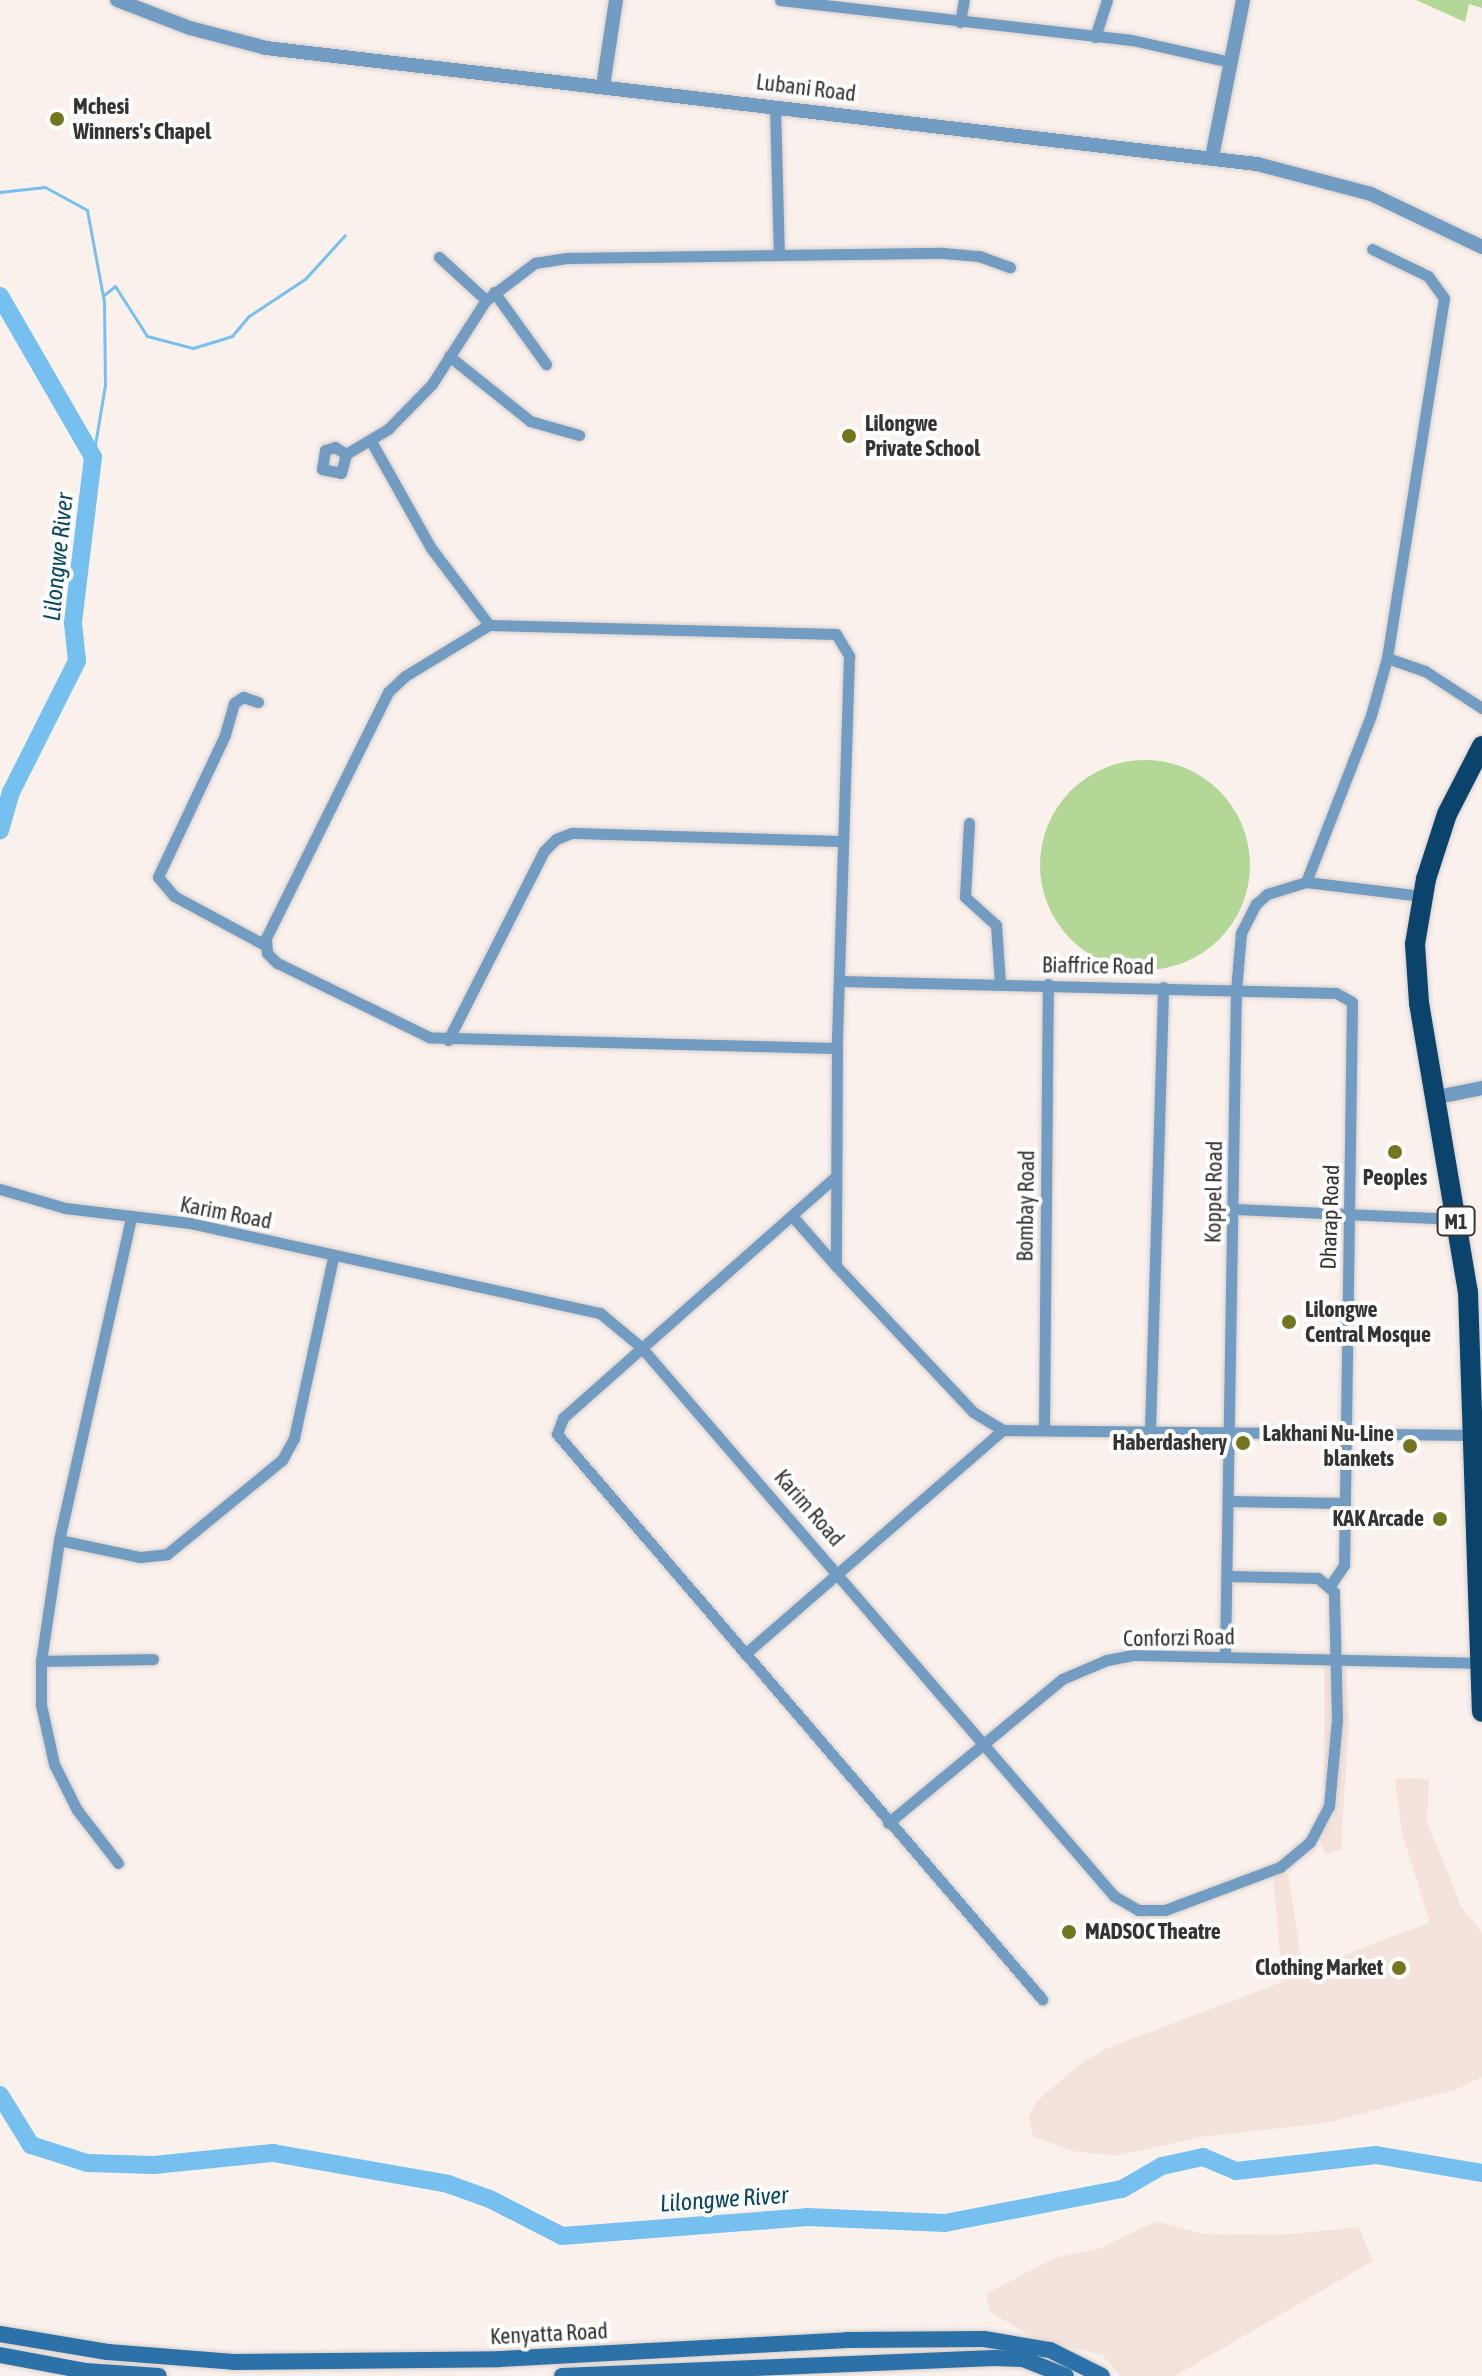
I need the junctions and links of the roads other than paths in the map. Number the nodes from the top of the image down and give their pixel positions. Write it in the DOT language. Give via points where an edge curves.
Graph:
graph roads {
  1 [pos="117,0"];
  2 [pos="616,0"];
  3 [pos="780,0"];
  4 [pos="964,0"];
  5 [pos="1107,0"];
  6 [pos="1243,0"];
  7 [pos="960,22"];
  8 [pos="1095,37"];
  9 [pos="1230,62"];
  10 [pos="603,86"];
  11 [pos="775,106"];
  12 [pos="1212,157"];
  13 [pos="1482,247"];
  14 [pos="1372,249"];
  15 [pos="779,255"];
  16 [pos="439,257"];
  17 [pos="1010,267"];
  18 [pos="490,296"];
  19 [pos="449,356"];
  20 [pos="546,364"];
  21 [pos="579,435"];
  22 [pos="372,443"];
  23 [pos="346,454"];
  24 [pos="489,625"];
  25 [pos="1387,658"];
  26 [pos="258,702"];
  27 [pos="1482,708"];
  28 [pos="1482,746"];
  29 [pos="969,823"];
  30 [pos="843,841"];
  31 [pos="1306,882"];
  32 [pos="1422,896"];
  33 [pos="265,945"];
  34 [pos="840,981"];
  35 [pos="1000,984"];
  36 [pos="1048,984"];
  37 [pos="1163,987"];
  38 [pos="1236,990"];
  39 [pos="1352,1002"];
  40 [pos="448,1040"];
  41 [pos="837,1048"];
  42 [pos="1482,1088"];
  43 [pos="1433,1098"];
  44 [pos="835,1177"];
  45 [pos="0,1189"];
  46 [pos="1235,1209"];
  47 [pos="1350,1213"];
  48 [pos="131,1217"];
  49 [pos="793,1217"];
  50 [pos="1456,1219"];
  51 [pos="333,1258"];
  52 [pos="836,1266"];
  53 [pos="641,1347"];
  54 [pos="1044,1428"];
  55 [pos="1003,1430"];
  56 [pos="1150,1430"];
  57 [pos="1230,1431"];
  58 [pos="1347,1435"];
  59 [pos="1473,1435"];
  60 [pos="1228,1501"];
  61 [pos="1345,1503"];
  62 [pos="59,1540"];
  63 [pos="839,1573"];
  64 [pos="1227,1576"];
  65 [pos="1330,1586"];
  66 [pos="745,1654"];
  67 [pos="1225,1657"];
  68 [pos="1335,1658"];
  69 [pos="153,1659"];
  70 [pos="41,1661"];
  71 [pos="1478,1663"];
  72 [pos="1482,1712"];
  73 [pos="986,1743"];
  74 [pos="888,1823"];
  75 [pos="118,1863"];
  76 [pos="1042,1999"];
  77 [pos="0,2334"];
  78 [pos="0,2355"];
  79 [pos="1100,2374"];
  80 [pos="159,2376"];
  81 [pos="562,2376"];
  82 [pos="1066,2376"];
  1 -- 10 [label="street, Lubani Road" via="266,48"];
  2 -- 10 [label="street"];
  3 -- 7 [label="street"];
  4 -- 7 [label="street"];
  5 -- 8 [label="street"];
  6 -- 9 [label="street"];
  7 -- 8 [label="street"];
  8 -- 9 [label="street"];
  9 -- 12 [label="street"];
  10 -- 11 [label="street, Lubani Road"];
  11 -- 12 [label="street, Lubani Road"];
  11 -- 15 [label="street"];
  12 -- 13 [label="street, Lubani Road" via="1371,194"];
  14 -- 25 [label="street" via="1428,276 1444,295"];
  15 -- 17 [label="street" via="943,253 979,256"];
  15 -- 18 [label="street" via="550,260 514,275"];
  16 -- 18 [label="street"];
  18 -- 19 [label="street"];
  18 -- 20 [label="street"];
  19 -- 21 [label="street" via="522,417"];
  19 -- 22 [label="street" via="432,384"];
  22 -- 23 [label="street"];
  22 -- 24 [label="street" via="431,548"];
  24 -- 30 [label="street" via="836,634 849,656"];
  24 -- 33 [label="street" via="388,692"];
  25 -- 27 [label="street" via="1425,671"];
  25 -- 31 [label="street" via="1371,715"];
  26 -- 33 [label="street" via="243,697 234,703 225,735 158,877 174,896"];
  28 -- 32 [label="highway, M1" via="1454,797"];
  29 -- 35 [label="street" via="965,897 996,925"];
  30 -- 34 [label="street"];
  30 -- 40 [label="street" via="572,833 556,839 544,851"];
  31 -- 32 [label="street, Koppel Road"];
  31 -- 38 [label="street, Koppel Road" via="1267,894 1256,904 1241,933"];
  32 -- 43 [label="highway, M1" via="1415,963"];
  33 -- 40 [label="street" via="271,959 290,970 409,1030"];
  34 -- 35 [label="street, Biaffrice Road"];
  34 -- 41 [label="street"];
  35 -- 36 [label="street, Biaffrice Road"];
  36 -- 37 [label="street, Biaffrice Road"];
  36 -- 54 [label="street, Bombay Road"];
  37 -- 38 [label="street, Biaffrice Road"];
  37 -- 56 [label="street"];
  38 -- 39 [label="street, Biaffrice Road" via="1336,993"];
  38 -- 46 [label="street, Koppel Road"];
  39 -- 47 [label="street, Dharap Road"];
  40 -- 41 [label="street"];
  41 -- 44 [label="street"];
  42 -- 43 [label="street"];
  43 -- 50 [label="highway, M1"];
  44 -- 49 [label="street"];
  44 -- 52 [label="street"];
  45 -- 48 [label="street, Karim Road" via="65,1208"];
  46 -- 47 [label="street"];
  46 -- 57 [label="street, Koppel Road"];
  47 -- 50 [label="street"];
  47 -- 58 [label="street, Dharap Road"];
  48 -- 51 [label="street, Karim Road" via="190,1223"];
  48 -- 62 [label="street"];
  49 -- 52 [label="street"];
  49 -- 53 [label="street"];
  50 -- 59 [label="highway, M1" via="1471,1333"];
  51 -- 53 [label="street, Karim Road" via="589,1309"];
  51 -- 62 [label="street" via="294,1438 282,1460 167,1554 140,1557"];
  52 -- 55 [label="street" via="973,1412"];
  53 -- 63 [label="street, Karim Road"];
  53 -- 66 [label="street" via="563,1418 557,1434"];
  54 -- 55 [label="street"];
  54 -- 56 [label="street"];
  55 -- 63 [label="street"];
  56 -- 57 [label="street"];
  57 -- 58 [label="street"];
  57 -- 60 [label="street, Koppel Road"];
  58 -- 59 [label="street"];
  58 -- 61 [label="street, Dharap Road"];
  59 -- 71 [label="highway, M1"];
  60 -- 61 [label="street"];
  60 -- 64 [label="street, Koppel Road"];
  61 -- 65 [label="street, Dharap Road" via="1344,1565"];
  62 -- 70 [label="street"];
  63 -- 66 [label="street"];
  63 -- 73 [label="street, Karim Road"];
  64 -- 65 [label="street" via="1318,1578"];
  64 -- 67 [label="street, Koppel Road"];
  65 -- 68 [label="street, Karim Road" via="1336,1600"];
  66 -- 74 [label="street"];
  67 -- 68 [label="street, Conforzi Road"];
  67 -- 73 [label="street, Conforzi Road" via="1132,1655 1083,1667"];
  68 -- 71 [label="street, Conforzi Road"];
  68 -- 73 [label="street, Karim Road" via="1333,1780 1329,1806 1310,1842 1280,1867 1165,1910 1138,1910 1114,1896"];
  69 -- 70 [label="street"];
  70 -- 75 [label="street" via="41,1705 54,1764 77,1810"];
  71 -- 72 [label="highway, M1"];
  73 -- 74 [label="street, Conforzi Road"];
  74 -- 76 [label="street"];
  77 -- 79 [label="main road, Kenyatta Road" via="108,2352 234,2362 499,2359 847,2340 984,2339 1050,2350"];
  78 -- 80 [label="main road" via="85,2371"];
  81 -- 82 [label="main road, Kenyatta Road" via="994,2358 1023,2359"];
}
